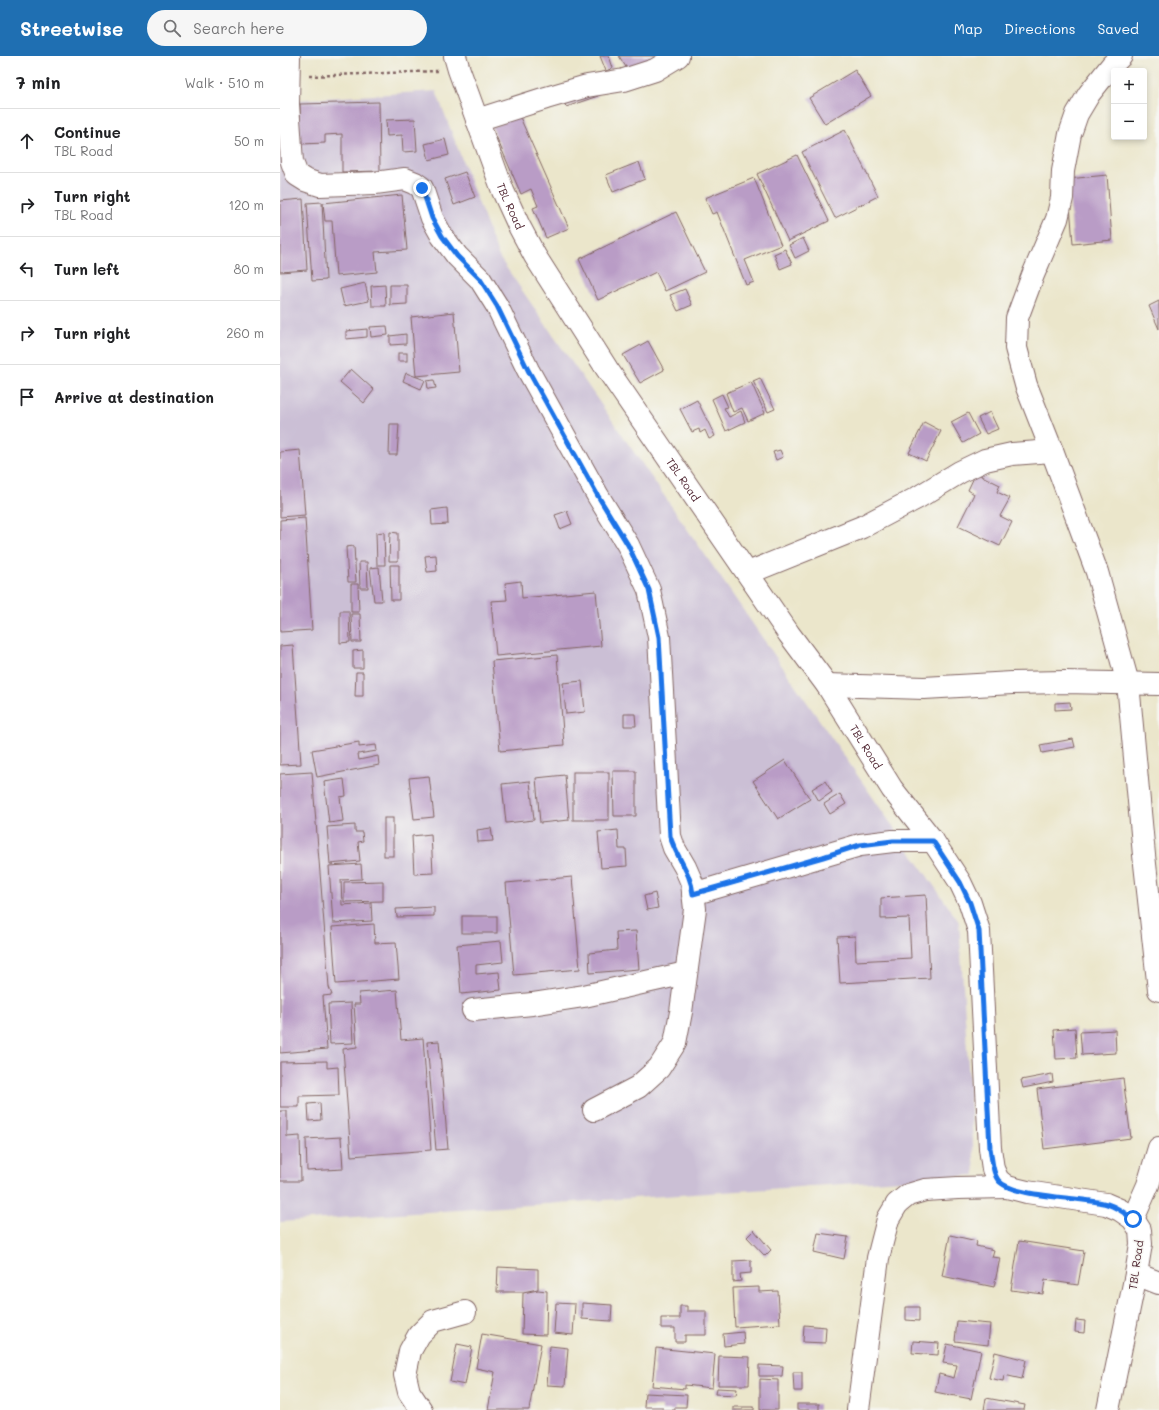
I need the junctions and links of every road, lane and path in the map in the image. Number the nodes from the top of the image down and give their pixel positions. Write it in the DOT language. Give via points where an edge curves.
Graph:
graph roads {
  1 [pos="678,56"];
  2 [pos="1120,56"];
  3 [pos="457,63"];
  4 [pos="289,66"];
  5 [pos="477,120"];
  6 [pos="1052,451"];
  7 [pos="748,573"];
  8 [pos="1128,683"];
  9 [pos="1159,684"];
  10 [pos="827,685"];
  11 [pos="933,841"];
  12 [pos="693,894"];
  13 [pos="686,973"];
  14 [pos="1159,990"];
  15 [pos="474,1010"];
  16 [pos="594,1110"];
  17 [pos="1159,1148"];
  18 [pos="1007,1187"];
  19 [pos="1133,1219"];
  20 [pos="1136,1274"];
  21 [pos="1159,1283"];
  22 [pos="465,1312"];
  23 [pos="422,1410"];
  24 [pos="858,1410"];
  25 [pos="1108,1410"];
  1 -- 5 [label="street" via="655,70 624,80 586,86"];
  2 -- 6 [label="street" via="1089,94 1077,114 1070,134 1057,219 1017,318 1016,348 1026,385"];
  3 -- 4 [label="path"];
  3 -- 5 [label="street, TBL Road"];
  4 -- 12 [label="street" via="288,104 292,162 297,175 320,185 406,179 422,188 432,218 442,236 457,256 480,279 497,306 528,370 628,545 649,590 659,637 670,836 692,883"];
  5 -- 7 [label="street, TBL Road" via="503,191 536,256 607,369"];
  6 -- 7 [label="street" via="1012,454 985,460 862,527"];
  6 -- 8 [label="street" via="1096,572"];
  7 -- 10 [label="street, TBL Road"];
  8 -- 9 [label="street"];
  8 -- 10 [label="street" via="1020,683 924,688"];
  8 -- 14 [label="street"];
  10 -- 11 [label="street, TBL Road" via="892,789"];
  11 -- 12 [label="street" via="893,841 860,845"];
  11 -- 18 [label="street, TBL Road" via="960,882 979,931 990,1148 993,1169 998,1180"];
  12 -- 13 [label="street" via="695,910"];
  13 -- 15 [label="street" via="584,996"];
  13 -- 16 [label="street" via="674,1043 659,1068 638,1087"];
  17 -- 19 [label="street" via="1148,1185"];
  18 -- 19 [label="street" via="1106,1204"];
  18 -- 24 [label="street" via="926,1190 908,1195 897,1204 888,1219 878,1258"];
  19 -- 20 [label="street, TBL Road" via="1140,1230 1141,1244"];
  20 -- 21 [label="street"];
  20 -- 25 [label="street, TBL Road"];
  22 -- 23 [label="street" via="433,1321 418,1334 410,1351 405,1375 409,1392"];
}
